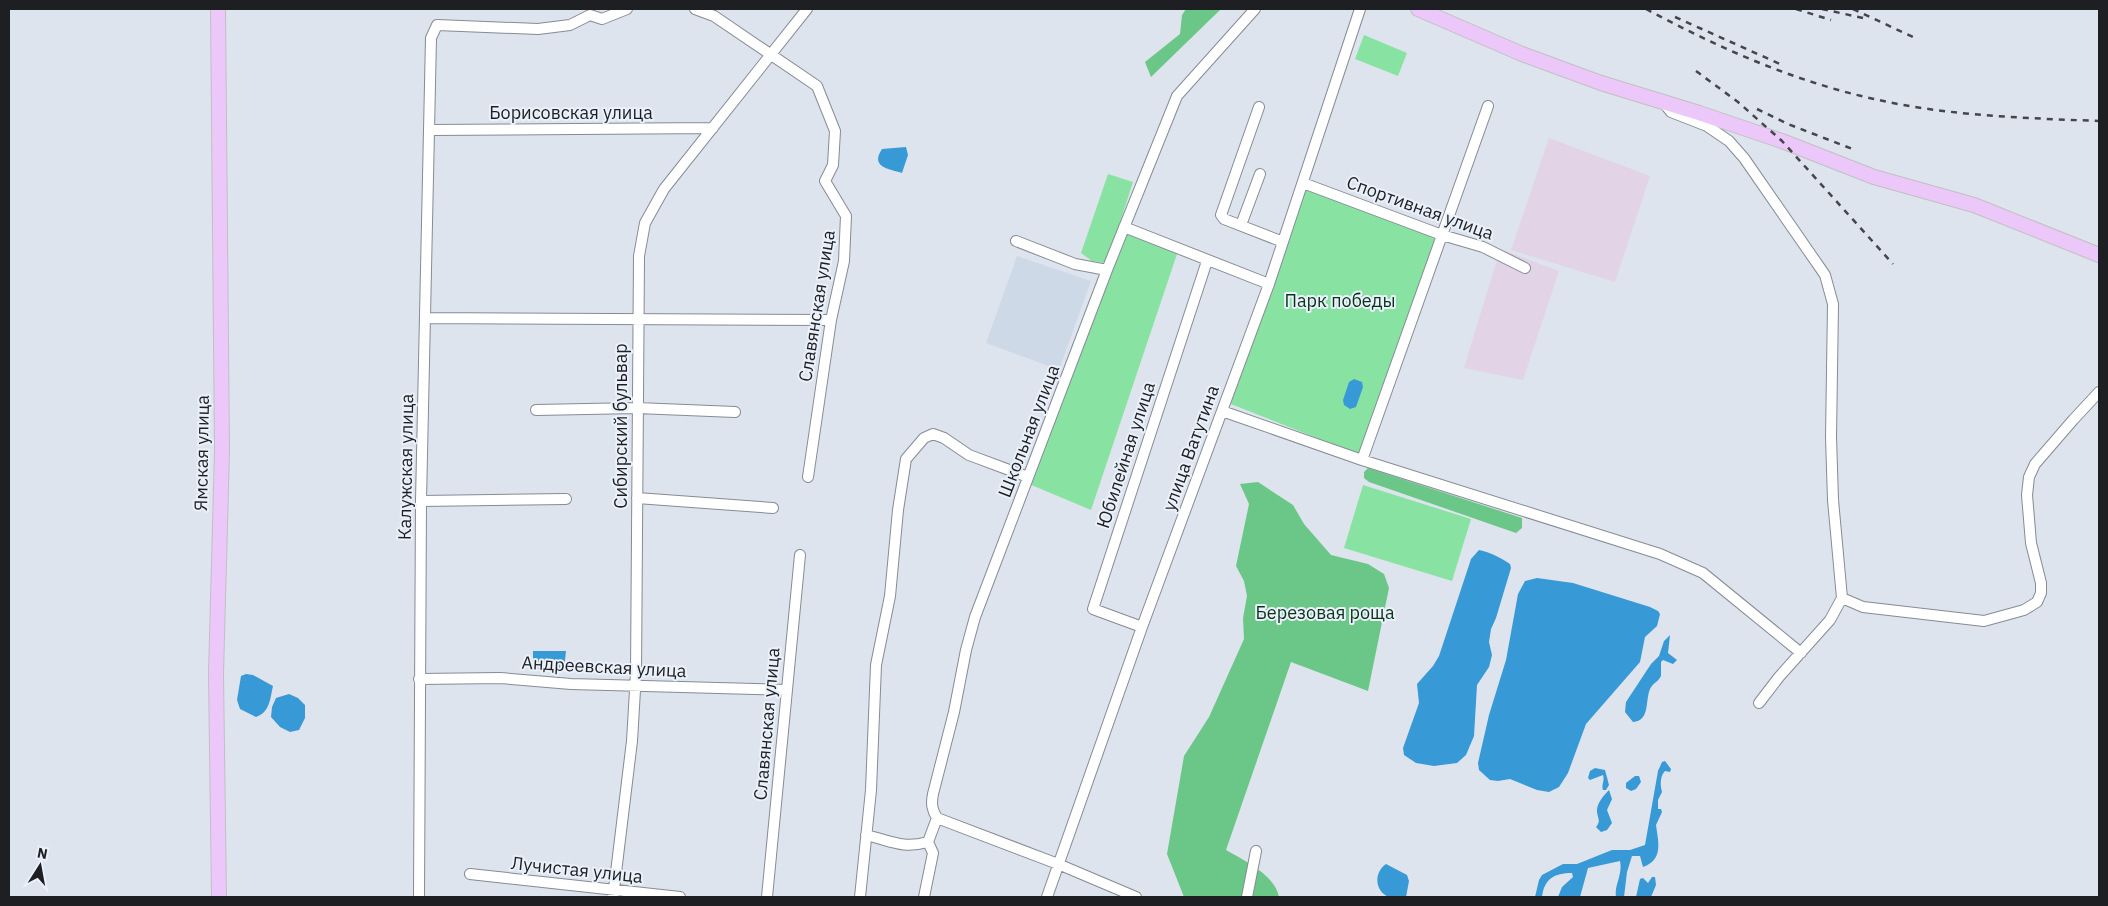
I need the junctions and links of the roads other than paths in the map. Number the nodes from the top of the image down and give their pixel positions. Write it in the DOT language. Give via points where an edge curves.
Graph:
graph roads {
  1 [pos="218,9"];
  2 [pos="627,9"];
  3 [pos="695,9"];
  4 [pos="808,9"];
  5 [pos="1255,9"];
  6 [pos="1360,9"];
  7 [pos="1418,9"];
  8 [pos="591,12"];
  9 [pos="772,53"];
  10 [pos="1663,102"];
  11 [pos="1488,106"];
  12 [pos="1259,107"];
  13 [pos="713,128"];
  14 [pos="429,130"];
  15 [pos="1260,174"];
  16 [pos="1303,183"];
  17 [pos="1241,225"];
  18 [pos="1124,227"];
  19 [pos="1442,234"];
  20 [pos="1016,240"];
  21 [pos="1283,242"];
  22 [pos="2099,255"];
  23 [pos="1207,261"];
  24 [pos="1525,268"];
  25 [pos="1107,270"];
  26 [pos="1269,284"];
  27 [pos="425,318"];
  28 [pos="638,320"];
  29 [pos="831,320"];
  30 [pos="2099,392"];
  31 [pos="638,408"];
  32 [pos="536,410"];
  33 [pos="1222,411"];
  34 [pos="735,412"];
  35 [pos="1362,460"];
  36 [pos="808,477"];
  37 [pos="1028,477"];
  38 [pos="637,498"];
  39 [pos="566,499"];
  40 [pos="421,501"];
  41 [pos="773,508"];
  42 [pos="800,555"];
  43 [pos="1842,598"];
  44 [pos="1142,627"];
  45 [pos="1801,653"];
  46 [pos="419,679"];
  47 [pos="635,687"];
  48 [pos="786,690"];
  49 [pos="1759,703"];
  50 [pos="937,818"];
  51 [pos="866,835"];
  52 [pos="928,842"];
  53 [pos="1256,850"];
  54 [pos="1058,864"];
  55 [pos="470,874"];
  56 [pos="613,894"];
  57 [pos="219,897"];
  58 [pos="419,897"];
  59 [pos="680,897"];
  60 [pos="767,897"];
  61 [pos="860,897"];
  62 [pos="924,897"];
  63 [pos="1047,897"];
  64 [pos="1136,897"];
  65 [pos="1247,897"];
  1 -- 57 [label="main road, Ямская улица" via="222,422 216,662"];
  2 -- 8 [label="street" via="602,19"];
  3 -- 9 [label="street, Славянская улица" via="714,16"];
  4 -- 9 [label="street, Сибирский бульвар"];
  5 -- 18 [label="street, Школьная улица" via="1177,96"];
  6 -- 16 [label="street, улица Ватутина"];
  7 -- 10 [label="main road" via="1522,54"];
  8 -- 14 [label="street, Калужская улица" via="570,24 538,29 437,26 432,38"];
  9 -- 13 [label="street, Сибирский бульвар"];
  9 -- 29 [label="street, Славянская улица" via="817,86 836,131 833,165 825,181 846,216 844,261"];
  10 -- 22 [label="main road" via="1700,112 1874,177 1974,205"];
  10 -- 43 [label="street" via="1671,112 1707,126 1729,141 1825,274 1833,304 1832,473"];
  11 -- 19 [label="street"];
  12 -- 17 [label="street" via="1220,212 1224,219"];
  13 -- 14 [label="street, Борисовская улица"];
  13 -- 28 [label="street, Сибирский бульвар" via="664,189 645,223 638,256"];
  14 -- 27 [label="street, Калужская улица"];
  15 -- 17 [label="street"];
  16 -- 19 [label="street, Спортивная улица"];
  16 -- 21 [label="street, улица Ватутина"];
  17 -- 21 [label="street"];
  18 -- 23 [label="street"];
  18 -- 25 [label="street, Школьная улица"];
  19 -- 24 [label="street, Спортивная улица" via="1483,247"];
  19 -- 35 [label="street"];
  20 -- 25 [label="street" via="1075,264"];
  21 -- 26 [label="street, улица Ватутина"];
  23 -- 26 [label="street"];
  23 -- 44 [label="street, Юбилейная улица" via="1093,609"];
  25 -- 37 [label="street, Школьная улица"];
  26 -- 33 [label="street, улица Ватутина"];
  27 -- 28 [label="street"];
  27 -- 40 [label="street, Калужская улица"];
  28 -- 29 [label="street"];
  28 -- 31 [label="street, Сибирский бульвар"];
  29 -- 36 [label="street, Славянская улица"];
  30 -- 43 [label="street" via="2035,464 2029,477 2027,495 2031,543 2041,584 2037,602 2024,610 1984,621 1863,607"];
  31 -- 32 [label="street"];
  31 -- 34 [label="street"];
  31 -- 38 [label="street, Сибирский бульвар"];
  33 -- 35 [label="street"];
  33 -- 44 [label="street, улица Ватутина"];
  35 -- 45 [label="street" via="1683,562 1703,573"];
  37 -- 50 [label="street, Школьная улица" via="968,639 931,804"];
  37 -- 51 [label="street" via="969,455 933,434 924,438 906,460 890,596 876,665"];
  38 -- 41 [label="street"];
  38 -- 47 [label="street, Сибирский бульвар"];
  39 -- 40 [label="street"];
  40 -- 46 [label="street, Калужская улица"];
  42 -- 48 [label="street, Славянская улица"];
  43 -- 45 [label="street" via="1830,620"];
  44 -- 54 [label="street, улица Ватутина"];
  45 -- 49 [label="street"];
  46 -- 47 [label="street, Андреевская улица" via="500,678"];
  46 -- 58 [label="street, Калужская улица"];
  47 -- 48 [label="street, Андреевская улица"];
  47 -- 56 [label="street, Сибирский бульвар" via="632,741"];
  48 -- 60 [label="street, Славянская улица"];
  50 -- 52 [label="street, Школьная улица"];
  50 -- 54 [label="street"];
  51 -- 52 [label="street" via="900,845"];
  51 -- 61 [label="street"];
  52 -- 62 [label="street, Школьная улица" via="933,853"];
  53 -- 65 [label="street"];
  54 -- 63 [label="street, улица Ватутина"];
  54 -- 64 [label="street"];
  55 -- 56 [label="street, Лучистая улица"];
  56 -- 59 [label="street, Лучистая улица"];
}
